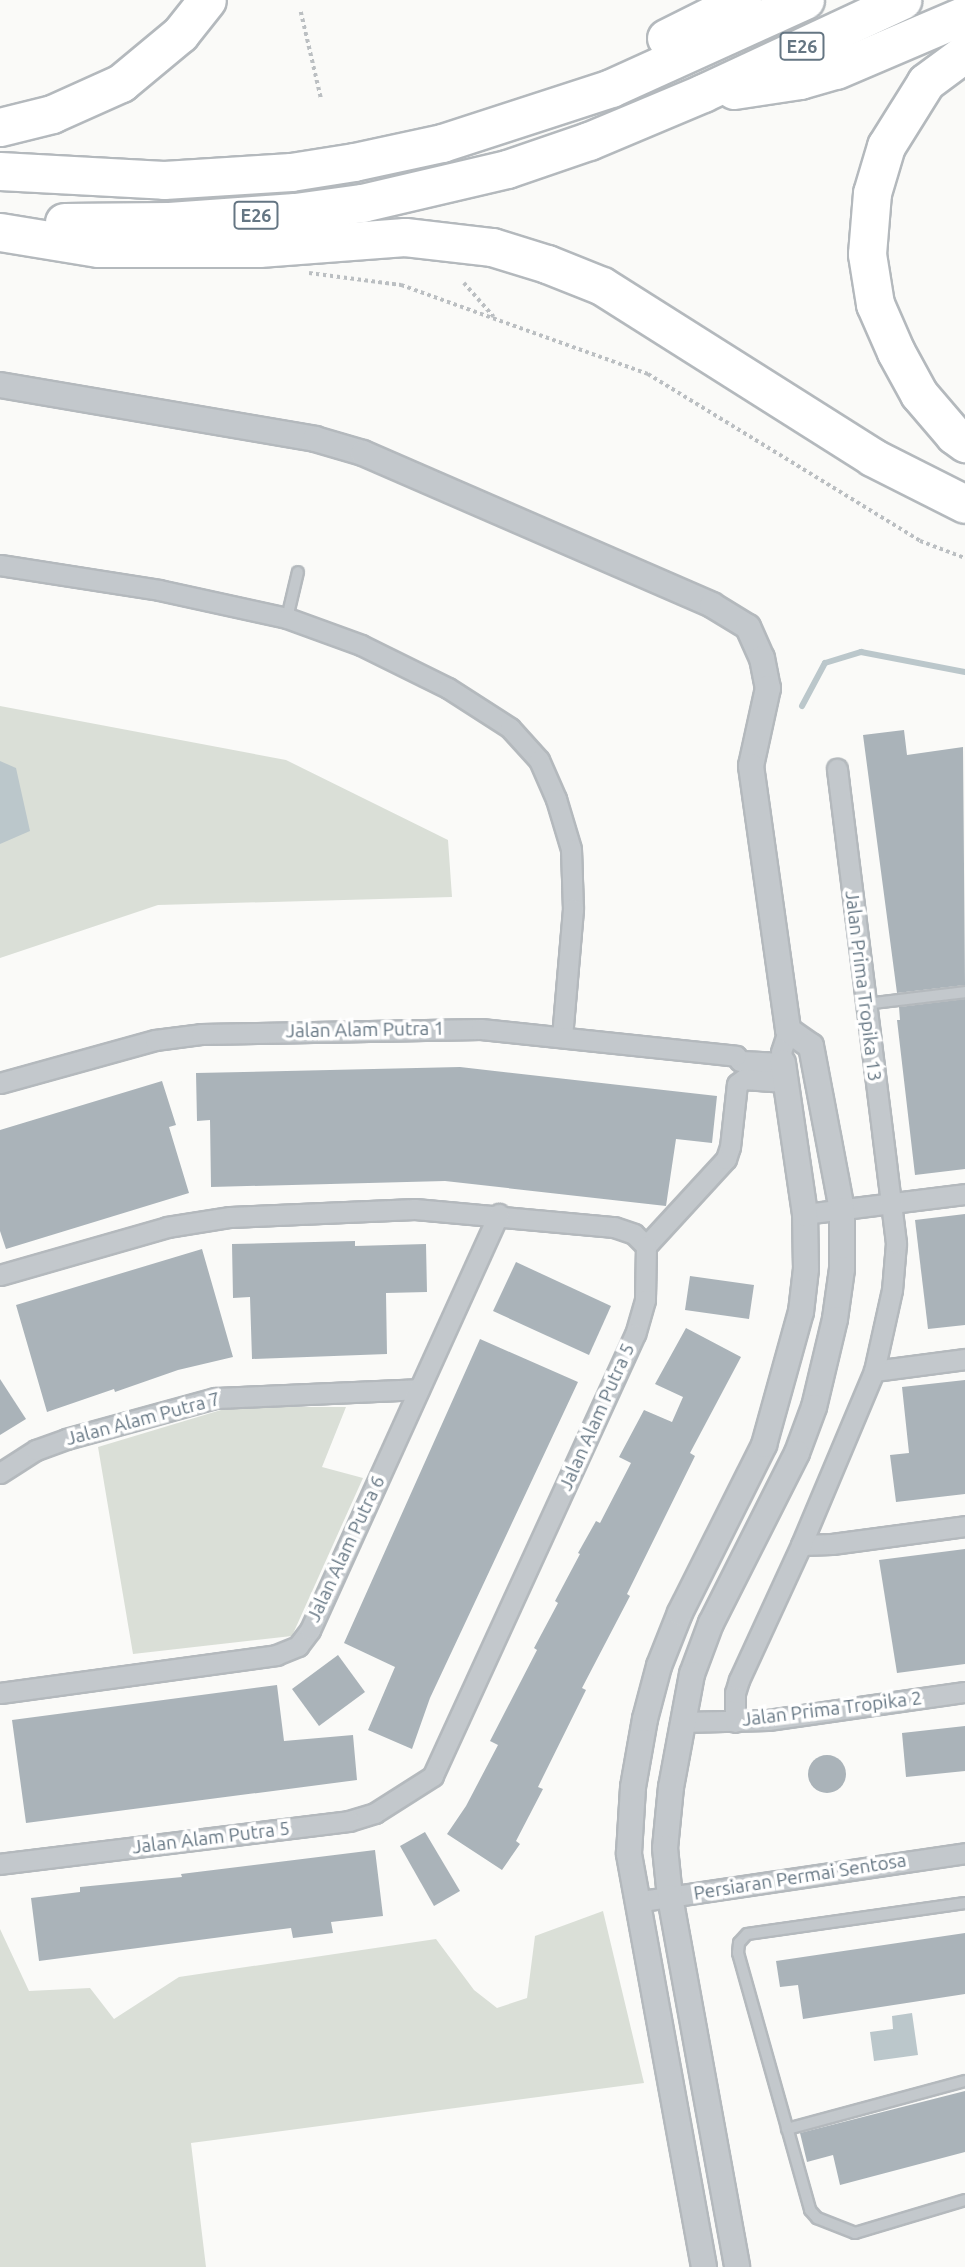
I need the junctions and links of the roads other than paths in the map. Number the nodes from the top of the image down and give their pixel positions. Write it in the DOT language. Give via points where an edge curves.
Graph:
graph roads {
  1 [pos="207,0"];
  2 [pos="741,0"];
  3 [pos="805,0"];
  4 [pos="902,0"];
  5 [pos="965,15"];
  6 [pos="965,53"];
  7 [pos="611,88"];
  8 [pos="703,93"];
  9 [pos="0,127"];
  10 [pos="0,172"];
  11 [pos="0,220"];
  12 [pos="0,232"];
  13 [pos="0,385"];
  14 [pos="965,443"];
  15 [pos="965,503"];
  16 [pos="0,565"];
  17 [pos="298,572"];
  18 [pos="287,618"];
  19 [pos="837,769"];
  20 [pos="965,992"];
  21 [pos="865,1004"];
  22 [pos="562,1037"];
  23 [pos="784,1057"];
  24 [pos="0,1083"];
  25 [pos="965,1194"];
  26 [pos="891,1204"];
  27 [pos="842,1210"];
  28 [pos="499,1214"];
  29 [pos="805,1214"];
  30 [pos="646,1246"];
  31 [pos="0,1275"];
  32 [pos="965,1359"];
  33 [pos="874,1371"];
  34 [pos="419,1389"];
  35 [pos="0,1473"];
  36 [pos="965,1526"];
  37 [pos="801,1545"];
  38 [pos="965,1692"];
  39 [pos="0,1693"];
  40 [pos="690,1722"];
  41 [pos="735,1722"];
  42 [pos="965,1853"];
  43 [pos="0,1864"];
  44 [pos="670,1897"];
  45 [pos="635,1902"];
  46 [pos="965,1903"];
  47 [pos="965,2081"];
  48 [pos="787,2129"];
  49 [pos="965,2200"];
  50 [pos="704,2267"];
  51 [pos="737,2267"];
  1 -- 9 [label="highway" via="180,34 121,83 52,114"];
  2 -- 7 [label="highway" via="667,38"];
  3 -- 7 [label="highway, E26"];
  4 -- 8 [label="highway, E26"];
  5 -- 8 [label="highway" via="836,71 764,87"];
  6 -- 14 [label="highway" via="926,82 886,146 872,193 867,254 875,304 896,352 919,394"];
  7 -- 10 [label="highway, E26" via="442,143 291,172 164,180"];
  8 -- 11 [label="highway, E26" via="508,169 362,203 180,220"];
  12 -- 15 [label="highway" via="98,248 259,248 405,236 492,247 602,286 872,457"];
  13 -- 23 [label="street" via="315,439 363,453 712,605 748,627 762,658 768,688 751,766"];
  16 -- 18 [label="street" via="159,590"];
  17 -- 18 [label="lane"];
  18 -- 22 [label="street" via="360,645 448,688 510,728 539,760 571,849 573,909"];
  19 -- 21 [label="street, Jalan Prima Tropika 13"];
  20 -- 21 [label="lane"];
  21 -- 26 [label="street, Jalan Prima Tropika 13"];
  22 -- 23 [label="street, Jalan Alam Putra 1" via="736,1056 740,1061"];
  22 -- 24 [label="street, Jalan Alam Putra 1" via="441,1027 201,1034 155,1040"];
  23 -- 27 [label="street" via="811,1046"];
  23 -- 29 [label="street"];
  23 -- 30 [label="street" via="737,1084 726,1159"];
  25 -- 26 [label="street"];
  26 -- 27 [label="street"];
  26 -- 33 [label="street, Jalan Prima Tropika 13" via="895,1243 892,1290"];
  27 -- 29 [label="street"];
  27 -- 40 [label="street" via="842,1269 835,1319 814,1407 797,1453 711,1623 692,1674"];
  28 -- 30 [label="street" via="626,1229"];
  28 -- 31 [label="street" via="415,1209 230,1217 167,1227"];
  28 -- 34 [label="street, Jalan Alam Putra 6"];
  29 -- 45 [label="street" via="801,1312 764,1445 680,1613 645,1719 629,1853"];
  30 -- 43 [label="street, Jalan Alam Putra 5" via="645,1300 635,1334 433,1776 375,1813 349,1821"];
  32 -- 33 [label="street"];
  33 -- 37 [label="street, Jalan Prima Tropika 13"];
  34 -- 35 [label="street, Jalan Alam Putra 7" via="215,1398 66,1439 36,1450"];
  34 -- 39 [label="street, Jalan Alam Putra 6" via="310,1630 298,1646 276,1654"];
  36 -- 37 [label="street"];
  37 -- 41 [label="street, Jalan Prima Tropika 13" via="739,1680"];
  38 -- 41 [label="street, Jalan Prima Tropika 2"];
  40 -- 41 [label="street, Jalan Prima Tropika 2"];
  40 -- 44 [label="street" via="665,1848"];
  42 -- 44 [label="street, Persiaran Permai Sentosa"];
  44 -- 45 [label="street, Persiaran Permai Sentosa"];
  44 -- 51 [label="street"];
  45 -- 50 [label="street"];
  46 -- 48 [label="lane" via="747,1934 739,1943"];
  47 -- 48 [label="lane"];
  48 -- 49 [label="lane" via="810,2210 817,2218 855,2234"];
}
